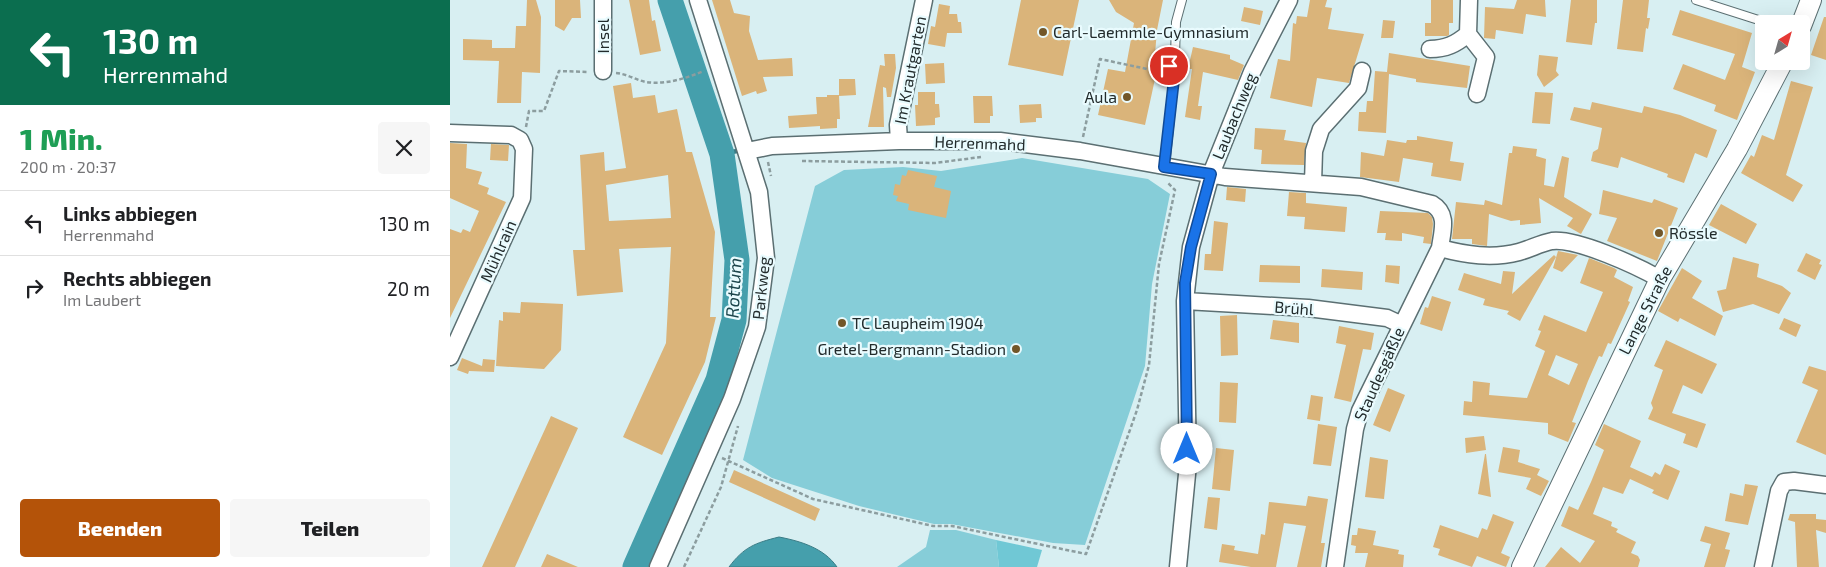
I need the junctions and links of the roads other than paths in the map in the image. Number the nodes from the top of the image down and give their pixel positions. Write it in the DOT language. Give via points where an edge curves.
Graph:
graph roads {
  1 [pos="603,0"];
  2 [pos="698,0"];
  3 [pos="924,0"];
  4 [pos="1182,0"];
  5 [pos="1289,0"];
  6 [pos="1469,0"];
  7 [pos="1696,0"];
  8 [pos="1811,0"];
  9 [pos="1805,15"];
  10 [pos="1755,19"];
  11 [pos="1468,34"];
  12 [pos="1430,49"];
  13 [pos="1778,70"];
  14 [pos="603,71"];
  15 [pos="1362,71"];
  16 [pos="1477,94"];
  17 [pos="450,133"];
  18 [pos="899,141"];
  19 [pos="748,151"];
  20 [pos="1164,167"];
  21 [pos="1211,174"];
  22 [pos="1313,183"];
  23 [pos="1440,248"];
  24 [pos="1660,278"];
  25 [pos="1185,301"];
  26 [pos="1402,325"];
  27 [pos="450,357"];
  28 [pos="1826,485"];
  29 [pos="658,567"];
  30 [pos="1178,567"];
  31 [pos="1335,567"];
  32 [pos="1522,567"];
  33 [pos="1763,567"];
  1 -- 14 [label="street, Insel"];
  2 -- 19 [label="street, Parkweg"];
  3 -- 18 [label="street, Im Krautgarten" via="898,125"];
  4 -- 20 [label="lane" via="1176,22 1176,56 1169,66 1174,79"];
  5 -- 21 [label="street, Laubachweg" via="1252,72"];
  6 -- 11 [label="street"];
  7 -- 10 [label="lane"];
  8 -- 9 [label="street"];
  11 -- 12 [label="street" via="1443,49"];
  11 -- 16 [label="street" via="1486,57"];
  13 -- 24 [label="street, Lange Straße" via="1737,149"];
  15 -- 22 [label="street" via="1358,88 1321,129 1314,151"];
  17 -- 27 [label="street, Mühlrain" via="511,135 520,140 524,149 522,198"];
  18 -- 19 [label="street, Herrenmahd" via="772,146"];
  18 -- 20 [label="street, Herrenmahd" via="1000,141 1080,151"];
  19 -- 29 [label="street, Parkweg" via="759,192 766,258 757,327 732,399"];
  20 -- 21 [label="street, Herrenmahd"];
  21 -- 22 [label="street, Herrenmahd"];
  21 -- 25 [label="street, Laubachweg" via="1191,247"];
  22 -- 23 [label="street, Staudesgäßle" via="1361,187 1432,204 1444,216"];
  23 -- 24 [label="street" via="1493,256 1513,254 1553,241 1575,243"];
  23 -- 26 [label="street, Staudesgäßle"];
  24 -- 32 [label="street, Lange Straße"];
  25 -- 26 [label="street, Brühl" via="1308,308 1387,318"];
  25 -- 30 [label="street, Laubachweg" via="1188,464"];
  26 -- 31 [label="street, Staudesgäßle" via="1354,429"];
  28 -- 33 [label="street" via="1784,482"];
}
